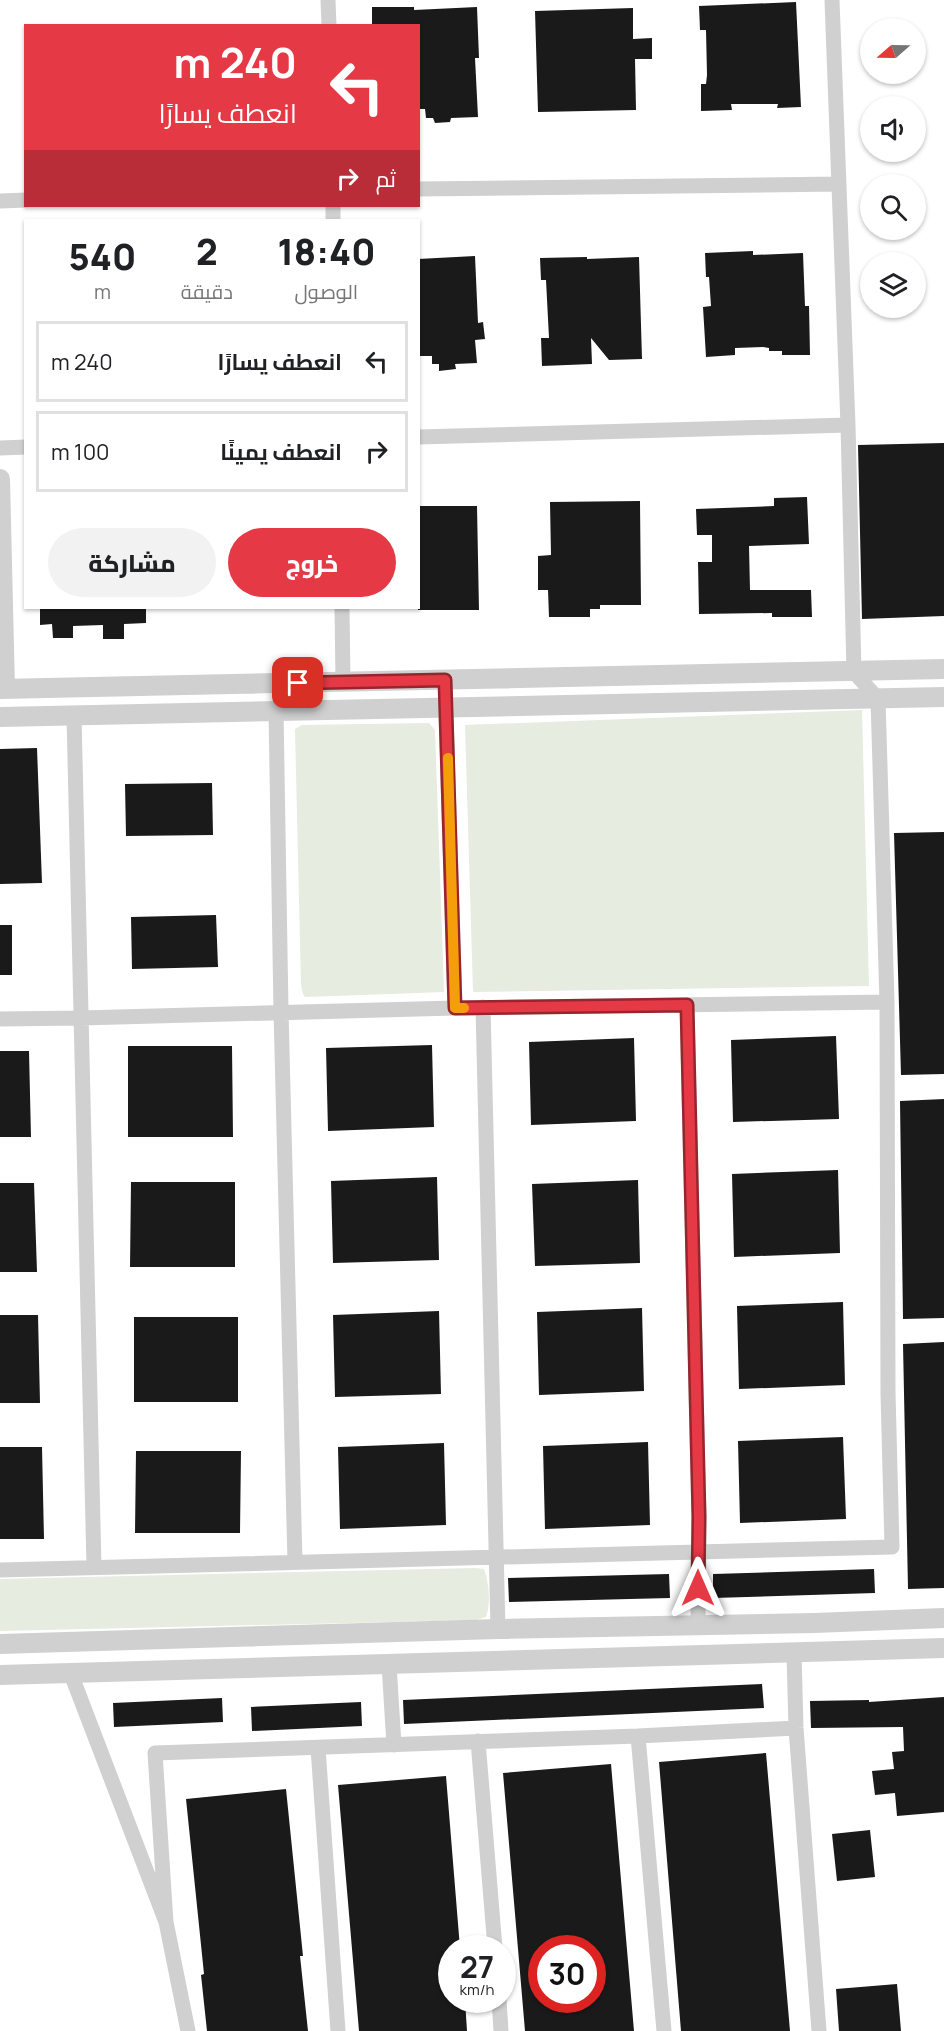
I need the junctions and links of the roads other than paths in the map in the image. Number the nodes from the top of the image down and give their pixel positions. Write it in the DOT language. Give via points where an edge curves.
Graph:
graph roads {
  1 [pos="328,0"];
  2 [pos="832,0"];
  3 [pos="329,24"];
  4 [pos="839,184"];
  5 [pos="420,189"];
  6 [pos="24,200"];
  7 [pos="0,201"];
  8 [pos="848,425"];
  9 [pos="420,437"];
  10 [pos="24,447"];
  11 [pos="0,448"];
  12 [pos="0,479"];
  13 [pos="342,609"];
  14 [pos="944,669"];
  15 [pos="854,672"];
  16 [pos="445,680"];
  17 [pos="344,682"];
  18 [pos="2,689"];
  19 [pos="944,697"];
  20 [pos="878,699"];
  21 [pos="447,708"];
  22 [pos="276,711"];
  23 [pos="74,716"];
  24 [pos="0,717"];
  25 [pos="887,1002"];
  26 [pos="687,1005"];
  27 [pos="483,1007"];
  28 [pos="455,1008"];
  29 [pos="281,1011"];
  30 [pos="81,1018"];
  31 [pos="0,1019"];
  32 [pos="698,1551"];
  33 [pos="498,1557"];
  34 [pos="295,1562"];
  35 [pos="94,1567"];
  36 [pos="0,1570"];
  37 [pos="934,1619"];
  38 [pos="698,1624"];
  39 [pos="603,1628"];
  40 [pos="498,1629"];
  41 [pos="0,1644"];
  42 [pos="935,1648"];
  43 [pos="794,1654"];
  44 [pos="605,1659"];
  45 [pos="389,1664"];
  46 [pos="71,1674"];
  47 [pos="0,1675"];
  48 [pos="796,1728"];
  49 [pos="638,1736"];
  50 [pos="478,1742"];
  51 [pos="394,1745"];
  52 [pos="318,1748"];
  53 [pos="166,1922"];
  54 [pos="494,1935"];
  55 [pos="500,2013"];
  56 [pos="188,2031"];
  57 [pos="338,2031"];
  58 [pos="501,2031"];
  59 [pos="664,2031"];
  60 [pos="819,2031"];
  1 -- 3 [label="street"];
  2 -- 4 [label="street"];
  4 -- 5 [label="street"];
  4 -- 8 [label="street"];
  6 -- 7 [label="street"];
  8 -- 9 [label="street"];
  8 -- 15 [label="street"];
  10 -- 11 [label="street"];
  12 -- 18 [label="street"];
  13 -- 17 [label="street"];
  14 -- 15 [label="street"];
  15 -- 16 [label="street"];
  15 -- 20 [label="street"];
  16 -- 17 [label="street"];
  16 -- 21 [label="street"];
  17 -- 18 [label="street"];
  19 -- 20 [label="street"];
  20 -- 21 [label="street"];
  20 -- 25 [label="street"];
  21 -- 22 [label="street"];
  21 -- 28 [label="street"];
  22 -- 23 [label="street"];
  22 -- 29 [label="street"];
  23 -- 24 [label="street"];
  23 -- 30 [label="street"];
  25 -- 26 [label="street"];
  25 -- 32 [label="street" via="891,1547"];
  26 -- 27 [label="street"];
  26 -- 32 [label="street"];
  27 -- 28 [label="street"];
  27 -- 33 [label="street"];
  28 -- 29 [label="street"];
  29 -- 30 [label="street"];
  29 -- 34 [label="street"];
  30 -- 31 [label="street"];
  30 -- 35 [label="street"];
  32 -- 33 [label="street"];
  32 -- 38 [label="street"];
  33 -- 34 [label="street"];
  33 -- 40 [label="street"];
  34 -- 35 [label="street"];
  35 -- 36 [label="street"];
  37 -- 38 [label="street"];
  37 -- 42 [label="street" via="928,1639"];
  38 -- 39 [label="street"];
  39 -- 40 [label="street"];
  39 -- 44 [label="street"];
  40 -- 41 [label="street"];
  42 -- 43 [label="street"];
  43 -- 44 [label="street"];
  43 -- 48 [label="street"];
  44 -- 45 [label="street"];
  45 -- 46 [label="street"];
  45 -- 51 [label="street"];
  46 -- 47 [label="street"];
  46 -- 53 [label="street"];
  48 -- 49 [label="street"];
  48 -- 60 [label="street"];
  49 -- 50 [label="street"];
  49 -- 59 [label="street"];
  50 -- 51 [label="street"];
  50 -- 54 [label="street"];
  51 -- 52 [label="street"];
  52 -- 53 [label="street" via="155,1753"];
  52 -- 57 [label="street"];
  53 -- 56 [label="street"];
  55 -- 58 [label="street"];
}
